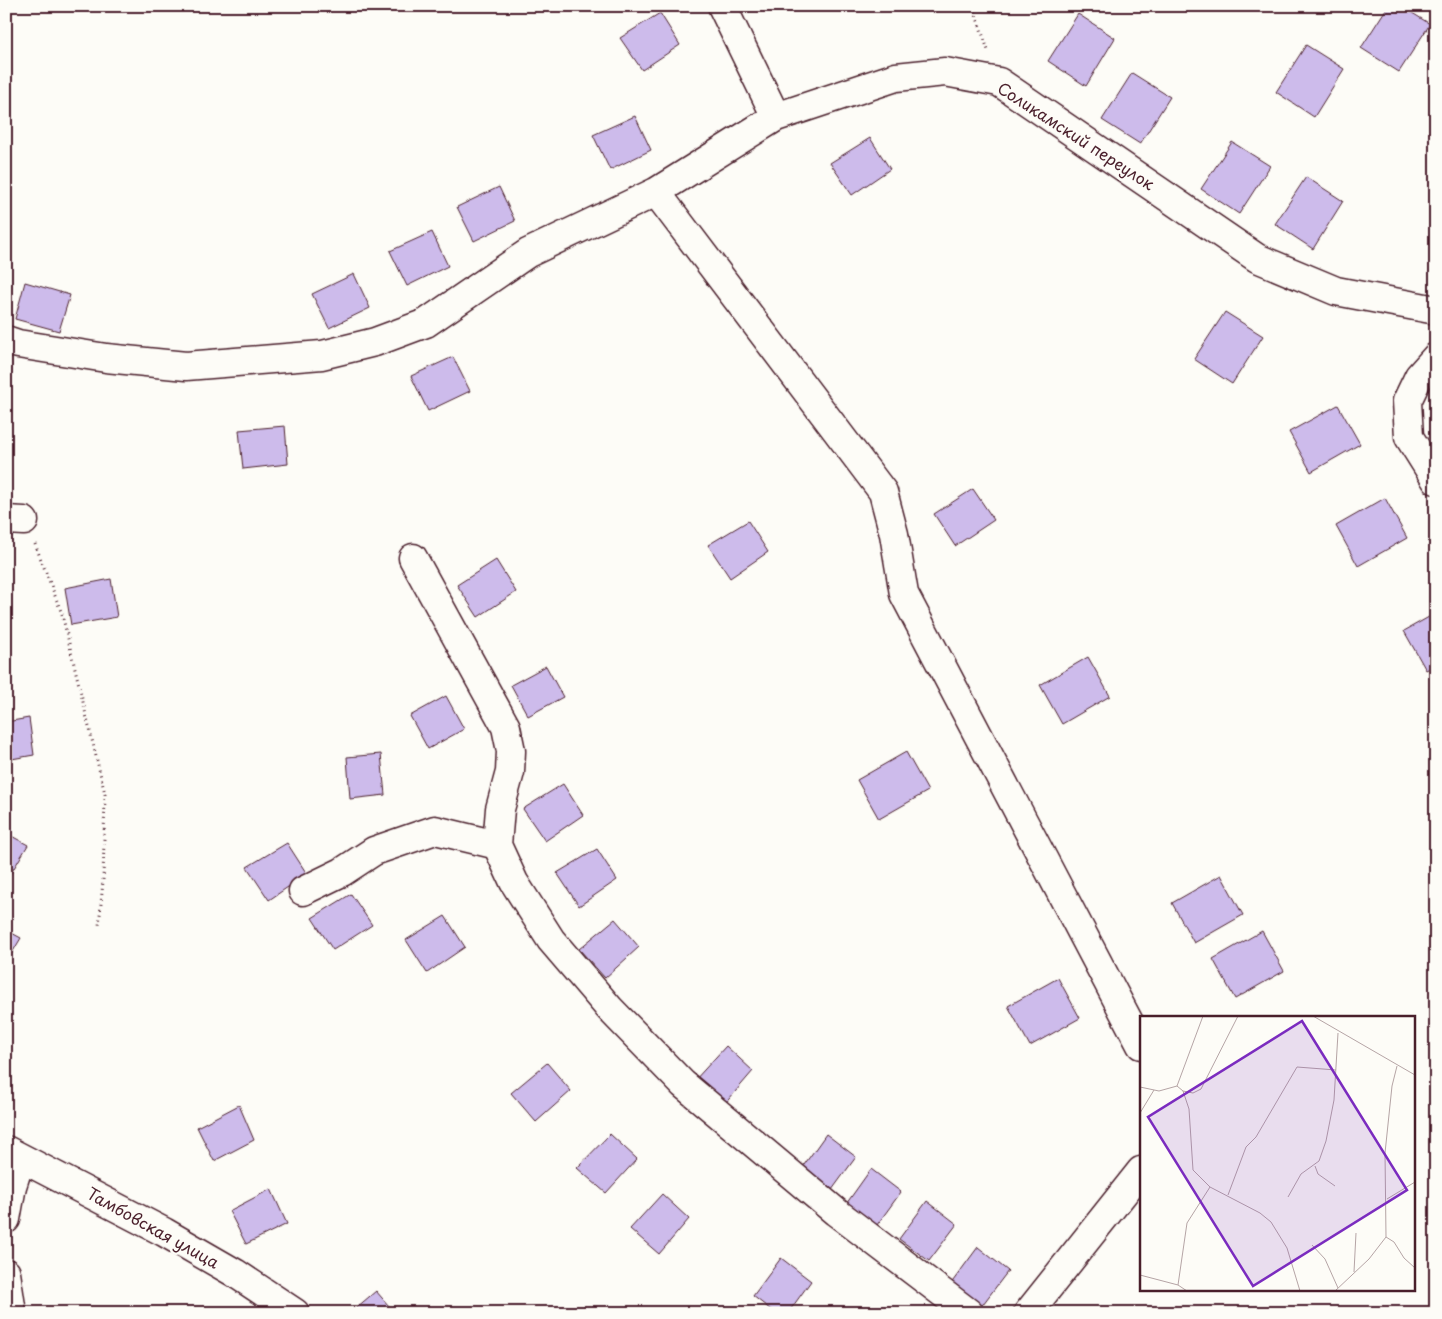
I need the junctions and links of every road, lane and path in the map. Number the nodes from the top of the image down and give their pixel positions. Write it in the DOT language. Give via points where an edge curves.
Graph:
graph roads {
  1 [pos="722,6"];
  2 [pos="973,6"];
  3 [pos="999,82"];
  4 [pos="776,117"];
  5 [pos="656,192"];
  6 [pos="1436,310"];
  7 [pos="6,340"];
  8 [pos="1436,357"];
  9 [pos="1436,480"];
  10 [pos="15,521"];
  11 [pos="413,558"];
  12 [pos="497,845"];
  13 [pos="302,891"];
  14 [pos="99,926"];
  15 [pos="1140,1043"];
  16 [pos="14,1154"];
  17 [pos="1140,1172"];
  18 [pos="6,1219"];
  19 [pos="6,1273"];
  20 [pos="12,1313"];
  21 [pos="295,1313"];
  22 [pos="969,1313"];
  23 [pos="1028,1313"];
  1 -- 4 [label="street"];
  2 -- 3 [label="path"];
  3 -- 4 [label="street, Соликамский переулок" via="945,72 896,77"];
  3 -- 6 [label="street, Соликамский переулок" via="1257,258 1336,290"];
  4 -- 5 [label="street, Соликамский переулок"];
  5 -- 7 [label="street, Соликамский переулок" via="528,253 426,323 376,342 322,355 186,366 106,358"];
  5 -- 15 [label="street" via="883,492 904,594"];
  8 -- 9 [label="street" via="1418,376 1407,402 1409,437"];
  10 -- 14 [label="path" via="40,557 62,614 105,794"];
  11 -- 12 [label="street" via="506,727 511,751 510,772 500,809"];
  12 -- 13 [label="street" via="435,830 374,851 342,872"];
  12 -- 22 [label="street" via="514,882 551,940 610,1009 683,1084 836,1212"];
  16 -- 18 [label="street"];
  16 -- 21 [label="street, Тамбовская улица" via="164,1232"];
  17 -- 23 [label="street"];
  19 -- 20 [label="street"];
}
